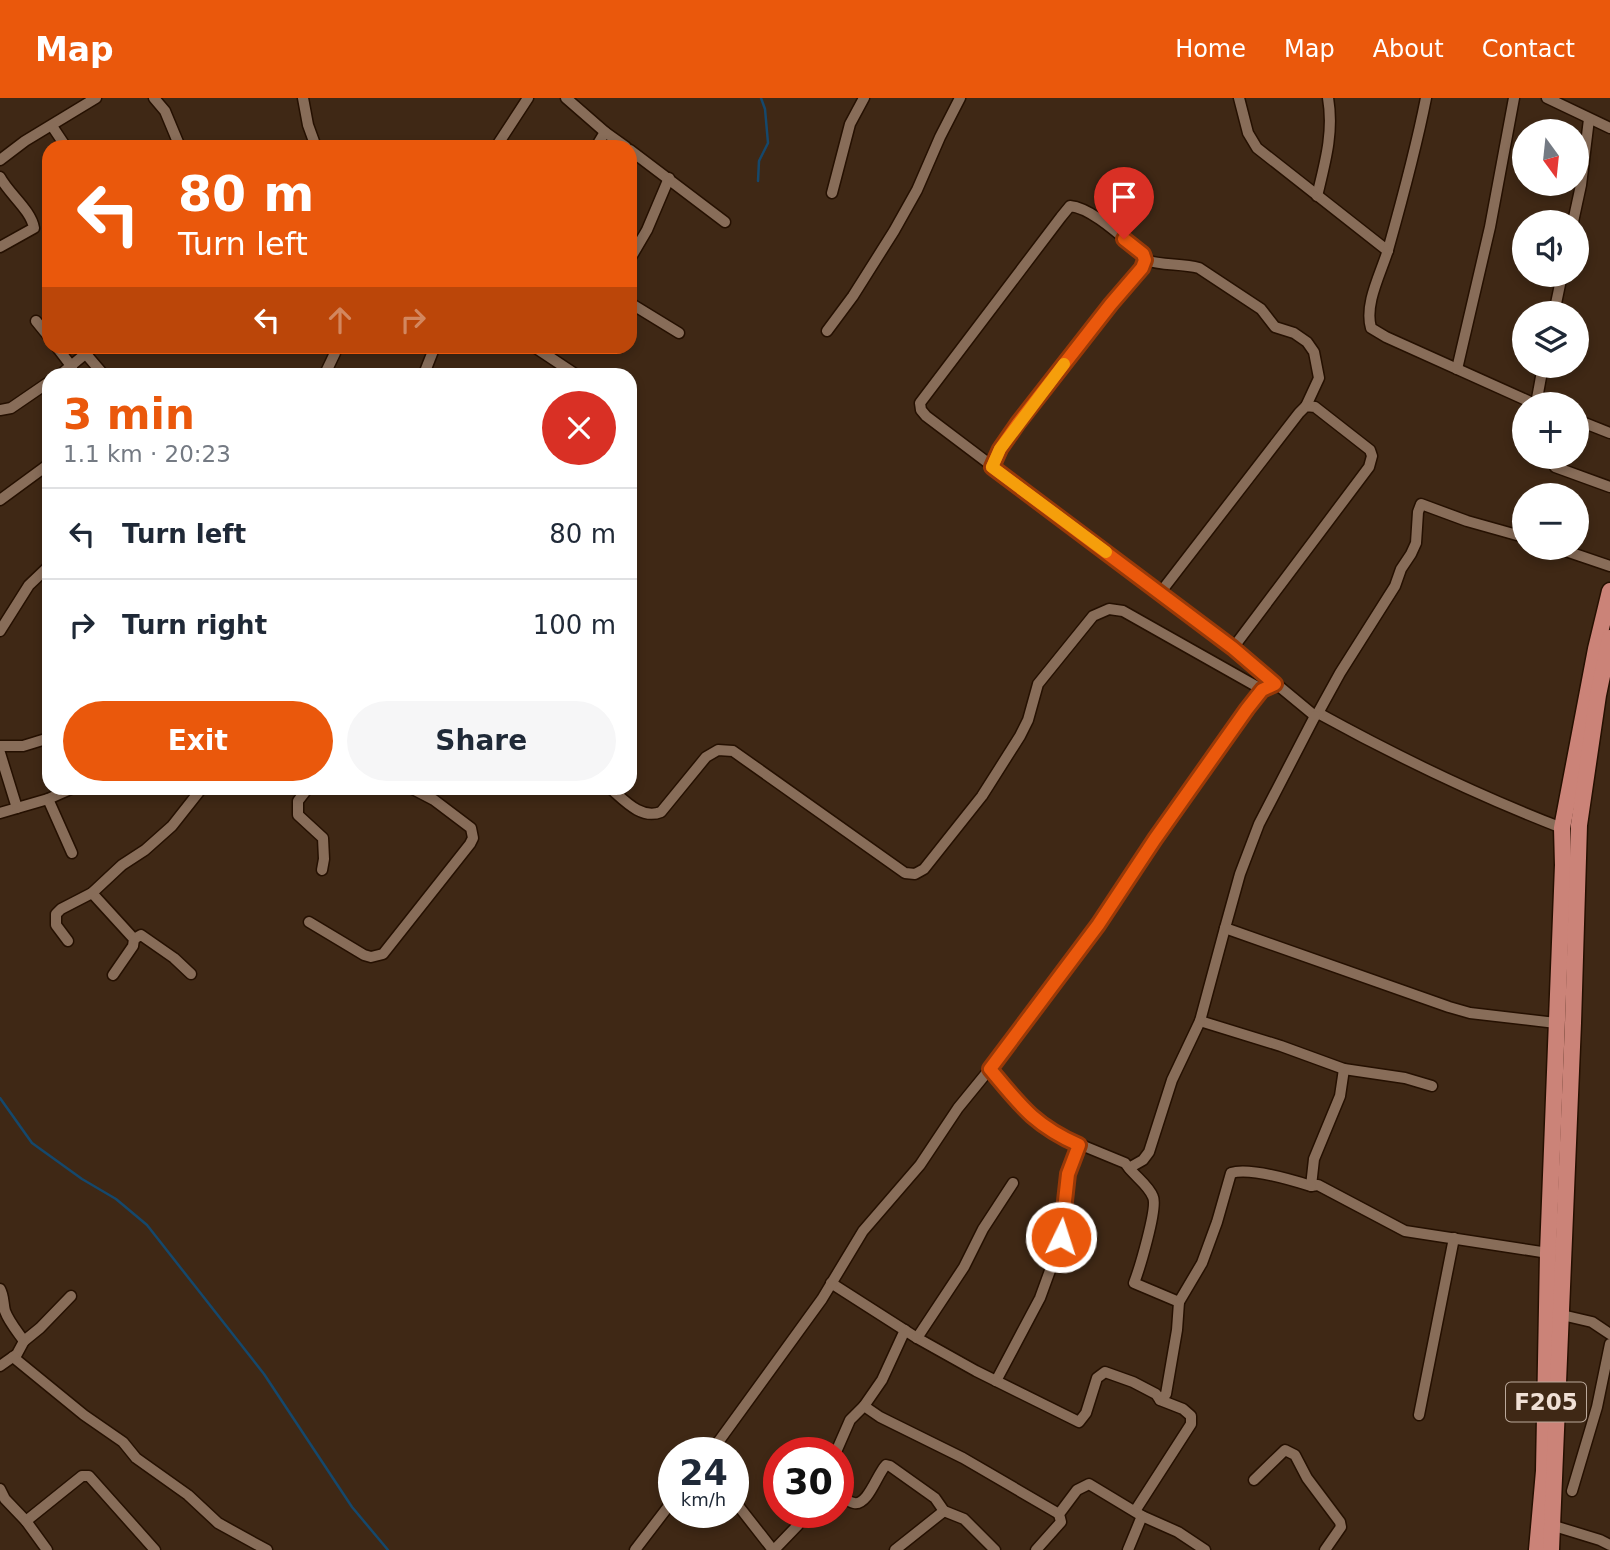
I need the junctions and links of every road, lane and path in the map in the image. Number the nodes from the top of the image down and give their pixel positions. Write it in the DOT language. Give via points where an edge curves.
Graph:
graph roads {
  1 [pos="96,98"];
  2 [pos="154,98"];
  3 [pos="303,98"];
  4 [pos="528,98"];
  5 [pos="566,98"];
  6 [pos="864,98"];
  7 [pos="960,98"];
  8 [pos="1238,98"];
  9 [pos="1328,98"];
  10 [pos="1426,98"];
  11 [pos="1514,98"];
  12 [pos="1546,98"];
  13 [pos="1589,119"];
  14 [pos="52,126"];
  15 [pos="1610,128"];
  16 [pos="605,132"];
  17 [pos="61,140"];
  18 [pos="177,140"];
  19 [pos="313,140"];
  20 [pos="501,140"];
  21 [pos="600,140"];
  22 [pos="616,140"];
  23 [pos="637,155"];
  24 [pos="0,160"];
  25 [pos="0,177"];
  26 [pos="669,178"];
  27 [pos="832,192"];
  28 [pos="1317,196"];
  29 [pos="725,222"];
  30 [pos="0,247"];
  31 [pos="637,247"];
  32 [pos="1388,251"];
  33 [pos="1145,260"];
  34 [pos="637,307"];
  35 [pos="36,320"];
  36 [pos="42,328"];
  37 [pos="827,331"];
  38 [pos="679,333"];
  39 [pos="62,354"];
  40 [pos="84,354"];
  41 [pos="86,354"];
  42 [pos="545,354"];
  43 [pos="72,367"];
  44 [pos="96,368"];
  45 [pos="566,368"];
  46 [pos="1457,369"];
  47 [pos="42,387"];
  48 [pos="1512,393"];
  49 [pos="1306,406"];
  50 [pos="0,410"];
  51 [pos="1589,425"];
  52 [pos="1610,433"];
  53 [pos="992,467"];
  54 [pos="42,469"];
  55 [pos="1560,469"];
  56 [pos="1610,487"];
  57 [pos="0,500"];
  58 [pos="1512,534"];
  59 [pos="1589,558"];
  60 [pos="1610,566"];
  61 [pos="42,572"];
  62 [pos="1610,591"];
  63 [pos="1160,593"];
  64 [pos="0,631"];
  65 [pos="1610,638"];
  66 [pos="1233,648"];
  67 [pos="1275,684"];
  68 [pos="1262,690"];
  69 [pos="1317,715"];
  70 [pos="42,740"];
  71 [pos="0,746"];
  72 [pos="0,752"];
  73 [pos="57,795"];
  74 [pos="196,795"];
  75 [pos="303,795"];
  76 [pos="424,795"];
  77 [pos="619,795"];
  78 [pos="48,799"];
  79 [pos="16,808"];
  80 [pos="0,813"];
  81 [pos="1562,828"];
  82 [pos="72,853"];
  83 [pos="322,870"];
  84 [pos="92,893"];
  85 [pos="309,922"];
  86 [pos="1225,928"];
  87 [pos="134,939"];
  88 [pos="68,941"];
  89 [pos="191,974"];
  90 [pos="113,975"];
  91 [pos="1200,1021"];
  92 [pos="1556,1023"];
  93 [pos="990,1069"];
  94 [pos="1343,1069"];
  95 [pos="1432,1086"];
  96 [pos="1079,1145"];
  97 [pos="1129,1168"];
  98 [pos="1013,1183"];
  99 [pos="1311,1186"];
  100 [pos="1557,1220"];
  101 [pos="1454,1237"];
  102 [pos="1548,1253"];
  103 [pos="831,1283"];
  104 [pos="0,1289"];
  105 [pos="71,1296"];
  106 [pos="1179,1302"];
  107 [pos="1562,1314"];
  108 [pos="905,1330"];
  109 [pos="1610,1334"];
  110 [pos="917,1338"];
  111 [pos="24,1341"];
  112 [pos="1610,1344"];
  113 [pos="13,1357"];
  114 [pos="0,1366"];
  115 [pos="996,1381"];
  116 [pos="1160,1399"];
  117 [pos="864,1406"];
  118 [pos="1419,1415"];
  119 [pos="722,1437"];
  120 [pos="843,1437"];
  121 [pos="1254,1480"];
  122 [pos="0,1489"];
  123 [pos="1572,1491"];
  124 [pos="854,1503"];
  125 [pos="944,1511"];
  126 [pos="1138,1513"];
  127 [pos="1059,1514"];
  128 [pos="658,1520"];
  129 [pos="26,1521"];
  130 [pos="749,1521"];
  131 [pos="1551,1525"];
  132 [pos="794,1528"];
  133 [pos="1610,1545"];
  134 [pos="770,1549"];
  135 [pos="47,1550"];
  136 [pos="156,1550"];
  137 [pos="267,1550"];
  138 [pos="635,1550"];
  139 [pos="895,1550"];
  140 [pos="995,1550"];
  141 [pos="1036,1550"];
  142 [pos="1128,1550"];
  143 [pos="1205,1550"];
  144 [pos="1325,1550"];
  145 [pos="1537,1550"];
  146 [pos="1551,1550"];
  1 -- 14 [label="street"];
  2 -- 18 [label="street"];
  3 -- 19 [label="street"];
  4 -- 20 [label="street"];
  5 -- 16 [label="street"];
  6 -- 27 [label="street" via="850,124"];
  7 -- 37 [label="street" via="894,231"];
  8 -- 28 [label="street" via="1251,141"];
  9 -- 28 [label="street" via="1329,147"];
  10 -- 32 [label="street"];
  11 -- 46 [label="street"];
  12 -- 13 [label="street"];
  13 -- 15 [label="street"];
  14 -- 17 [label="street"];
  14 -- 24 [label="street"];
  16 -- 21 [label="street"];
  16 -- 22 [label="street"];
  23 -- 26 [label="street"];
  25 -- 30 [label="street" via="34,229"];
  26 -- 29 [label="street"];
  26 -- 31 [label="street"];
  28 -- 32 [label="street"];
  32 -- 46 [label="street" via="1368,319 1371,328"];
  33 -- 49 [label="street" via="1199,268 1261,310 1275,327 1303,337 1319,370"];
  33 -- 53 [label="street" via="1018,423"];
  33 -- 53 [label="street" via="1104,224 1070,206 920,403 926,416"];
  34 -- 38 [label="street"];
  35 -- 36 [label="street"];
  39 -- 43 [label="street"];
  40 -- 43 [label="street"];
  41 -- 44 [label="street"];
  42 -- 45 [label="street"];
  46 -- 48 [label="street"];
  47 -- 50 [label="street"];
  49 -- 63 [label="street"];
  49 -- 66 [label="street" via="1315,407 1370,450 1369,467"];
  51 -- 52 [label="street"];
  53 -- 63 [label="street"];
  54 -- 57 [label="street"];
  55 -- 56 [label="street"];
  58 -- 69 [label="street" via="1421,504 1411,554"];
  59 -- 60 [label="street"];
  61 -- 64 [label="street"];
  62 -- 81 [label="main road, F205"];
  63 -- 66 [label="street"];
  65 -- 100 [label="main road, F205" via="1579,825 1573,1023"];
  66 -- 67 [label="street"];
  67 -- 68 [label="street"];
  67 -- 69 [label="street"];
  68 -- 77 [label="street" via="1123,611 1101,611 1088,620 1038,684 1020,736 982,796 924,869 915,874 905,873 733,751 718,750 706,757 657,814 640,812"];
  68 -- 93 [label="street" via="1098,925"];
  69 -- 81 [label="street"];
  69 -- 86 [label="street" via="1259,824"];
  70 -- 71 [label="street"];
  72 -- 79 [label="street"];
  73 -- 78 [label="street"];
  74 -- 84 [label="street" via="172,826"];
  75 -- 83 [label="street" via="298,815 323,838"];
  76 -- 85 [label="street" via="471,828 473,838 383,954 364,955"];
  78 -- 79 [label="street"];
  78 -- 82 [label="street"];
  79 -- 80 [label="street"];
  81 -- 92 [label="main road, F205"];
  84 -- 87 [label="street"];
  84 -- 88 [label="street" via="56,914 56,925"];
  86 -- 91 [label="street"];
  86 -- 92 [label="street" via="1449,1007"];
  87 -- 89 [label="street" via="141,936"];
  87 -- 90 [label="street"];
  91 -- 94 [label="street"];
  91 -- 97 [label="street" via="1172,1080 1149,1152"];
  92 -- 100 [label="main road, F205"];
  93 -- 96 [label="street" via="1036,1122"];
  93 -- 103 [label="street" via="920,1166 863,1231"];
  94 -- 95 [label="street"];
  94 -- 99 [label="street" via="1340,1096 1314,1159"];
  96 -- 97 [label="street"];
  96 -- 115 [label="street" via="1068,1174 1056,1254 1040,1298"];
  97 -- 106 [label="street" via="1155,1202 1134,1283"];
  98 -- 110 [label="street"];
  99 -- 101 [label="street" via="1318,1185 1405,1231"];
  99 -- 106 [label="street" via="1252,1172 1231,1172 1202,1263"];
  100 -- 102 [label="main road, F205"];
  100 -- 107 [label="main road, F205"];
  101 -- 102 [label="street"];
  101 -- 118 [label="street"];
  102 -- 145 [label="main road, F205" via="1544,1471"];
  103 -- 108 [label="street"];
  103 -- 119 [label="street"];
  104 -- 111 [label="street" via="4,1309"];
  105 -- 111 [label="street"];
  106 -- 116 [label="street" via="1168,1385"];
  107 -- 109 [label="street" via="1592,1322"];
  107 -- 131 [label="main road, F205"];
  108 -- 110 [label="street"];
  108 -- 117 [label="street"];
  110 -- 115 [label="street"];
  111 -- 113 [label="street"];
  112 -- 123 [label="street"];
  113 -- 114 [label="street"];
  113 -- 137 [label="street" via="218,1523"];
  115 -- 116 [label="street" via="1079,1422 1097,1378 1105,1372"];
  116 -- 126 [label="street" via="1191,1416 1191,1424"];
  117 -- 120 [label="street" via="850,1420"];
  117 -- 127 [label="street"];
  121 -- 144 [label="street" via="1284,1450 1295,1455 1340,1522"];
  122 -- 129 [label="street"];
  124 -- 125 [label="street" via="867,1497 886,1465 935,1498"];
  125 -- 139 [label="street"];
  125 -- 140 [label="street" via="964,1519"];
  126 -- 127 [label="street" via="1089,1484 1077,1490"];
  126 -- 142 [label="street"];
  126 -- 143 [label="street"];
  127 -- 141 [label="street" via="1060,1522"];
  128 -- 138 [label="street"];
  129 -- 135 [label="street"];
  129 -- 136 [label="street" via="82,1476 89,1476"];
  130 -- 134 [label="street"];
  131 -- 133 [label="street"];
  131 -- 146 [label="main road, F205"];
  132 -- 134 [label="street"];
}
